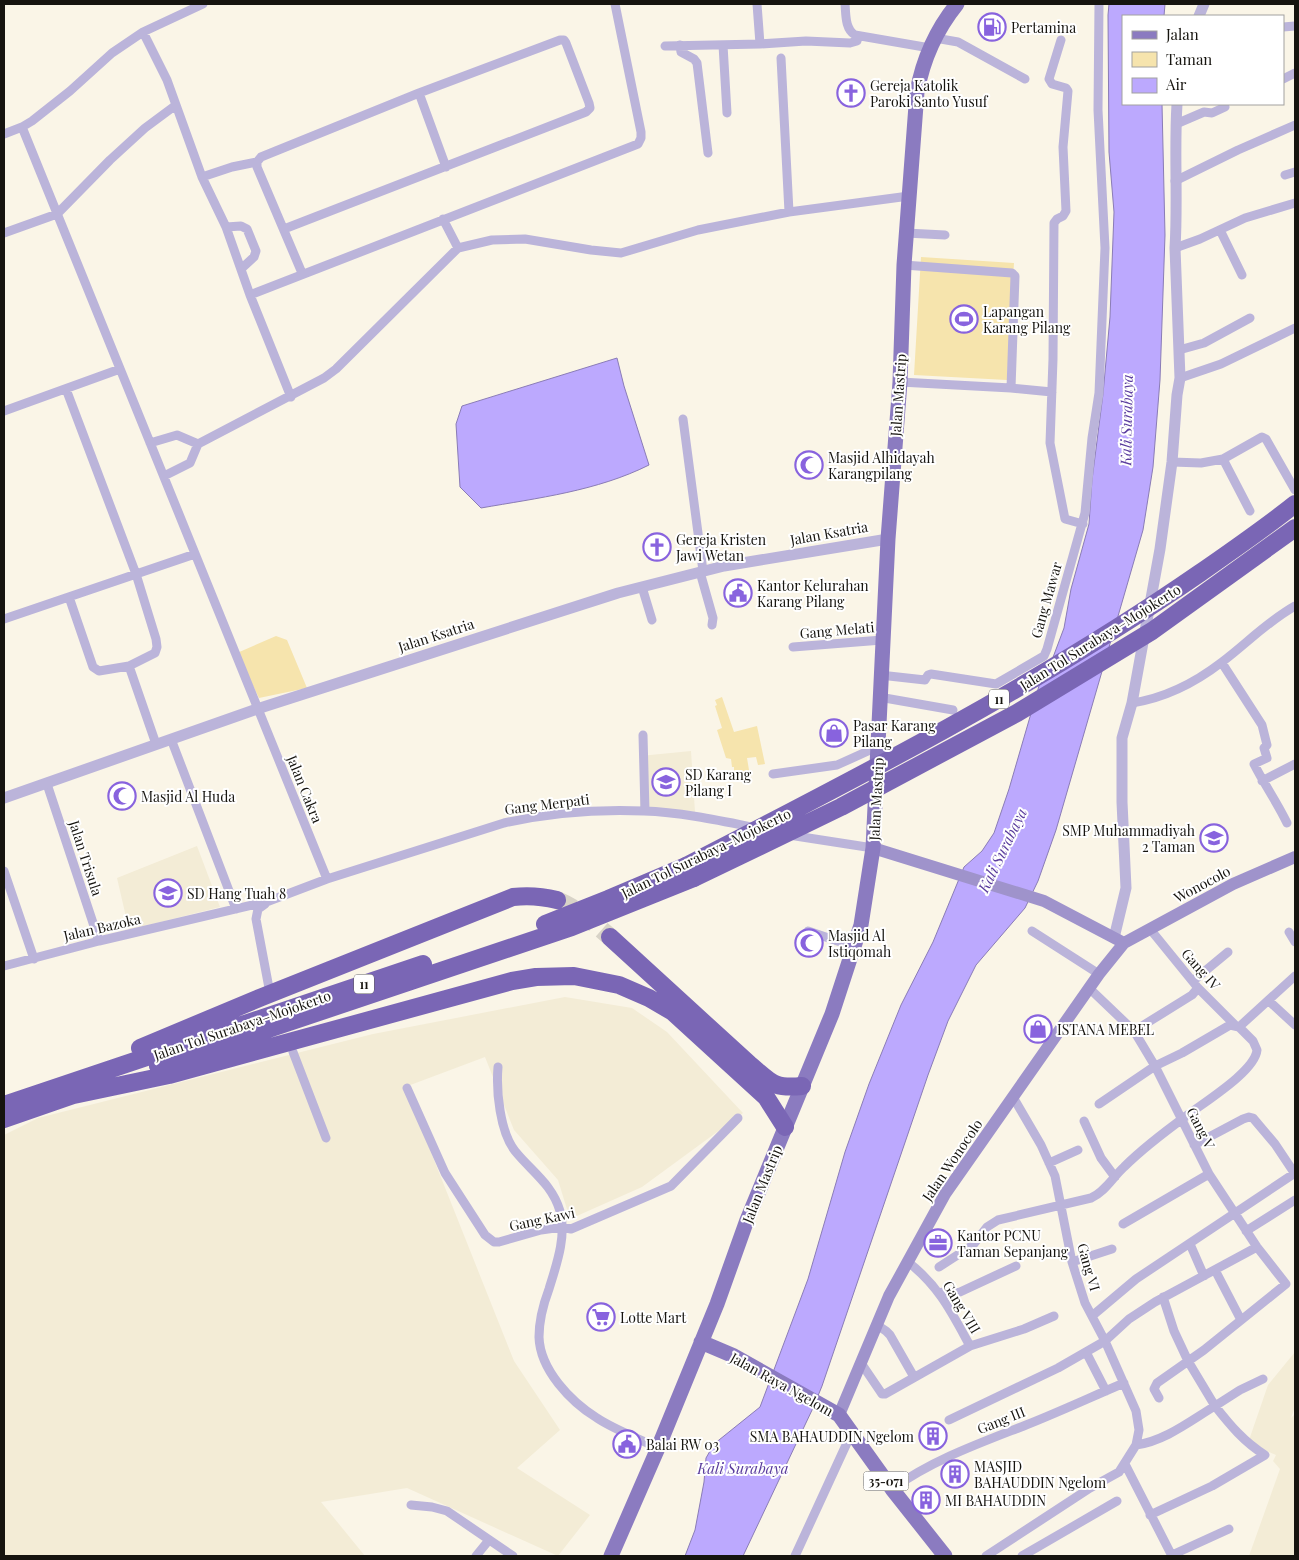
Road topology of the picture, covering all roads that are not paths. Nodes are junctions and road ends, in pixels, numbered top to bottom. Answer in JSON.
{"nodes":[{"id":1,"x":203,"y":4,"type":"edge"},
{"id":2,"x":615,"y":4,"type":"edge"},
{"id":3,"x":757,"y":4,"type":"edge"},
{"id":4,"x":845,"y":4,"type":"edge"},
{"id":5,"x":957,"y":4,"type":"edge"},
{"id":6,"x":1098,"y":4,"type":"edge"},
{"id":7,"x":143,"y":32,"type":"junction"},
{"id":8,"x":861,"y":36,"type":"junction"},
{"id":9,"x":1062,"y":40,"type":"dead end"},
{"id":10,"x":932,"y":43,"type":"junction"},
{"id":11,"x":760,"y":44,"type":"junction"},
{"id":12,"x":680,"y":45,"type":"junction"},
{"id":13,"x":723,"y":45,"type":"junction"},
{"id":14,"x":665,"y":46,"type":"dead end"},
{"id":15,"x":781,"y":58,"type":"dead end"},
{"id":16,"x":1026,"y":79,"type":"dead end"},
{"id":17,"x":419,"y":93,"type":"junction"},
{"id":18,"x":176,"y":105,"type":"junction"},
{"id":19,"x":1177,"y":105,"type":"edge"},
{"id":20,"x":1225,"y":107,"type":"dead end"},
{"id":21,"x":728,"y":113,"type":"dead end"},
{"id":22,"x":1176,"y":124,"type":"junction"},
{"id":23,"x":1295,"y":125,"type":"edge"},
{"id":24,"x":22,"y":127,"type":"junction"},
{"id":25,"x":4,"y":134,"type":"edge"},
{"id":26,"x":708,"y":154,"type":"dead end"},
{"id":27,"x":257,"y":162,"type":"junction"},
{"id":28,"x":446,"y":167,"type":"junction"},
{"id":29,"x":1295,"y":172,"type":"edge"},
{"id":30,"x":1285,"y":175,"type":"dead end"},
{"id":31,"x":202,"y":177,"type":"junction"},
{"id":32,"x":1175,"y":181,"type":"junction"},
{"id":33,"x":909,"y":196,"type":"junction"},
{"id":34,"x":1295,"y":203,"type":"edge"},
{"id":35,"x":789,"y":212,"type":"junction"},
{"id":36,"x":57,"y":214,"type":"junction"},
{"id":37,"x":443,"y":219,"type":"junction"},
{"id":38,"x":226,"y":228,"type":"junction"},
{"id":39,"x":284,"y":229,"type":"junction"},
{"id":40,"x":1220,"y":230,"type":"junction"},
{"id":41,"x":4,"y":233,"type":"edge"},
{"id":42,"x":906,"y":233,"type":"junction"},
{"id":43,"x":946,"y":235,"type":"dead end"},
{"id":44,"x":458,"y":248,"type":"junction"},
{"id":45,"x":1175,"y":248,"type":"junction"},
{"id":46,"x":904,"y":265,"type":"junction"},
{"id":47,"x":241,"y":269,"type":"junction"},
{"id":48,"x":302,"y":273,"type":"junction"},
{"id":49,"x":1242,"y":275,"type":"dead end"},
{"id":50,"x":250,"y":295,"type":"junction"},
{"id":51,"x":1250,"y":318,"type":"dead end"},
{"id":52,"x":1295,"y":328,"type":"edge"},
{"id":53,"x":1179,"y":350,"type":"junction"},
{"id":54,"x":120,"y":369,"type":"junction"},
{"id":55,"x":1180,"y":378,"type":"junction"},
{"id":56,"x":900,"y":382,"type":"junction"},
{"id":57,"x":1011,"y":388,"type":"junction"},
{"id":58,"x":66,"y":389,"type":"junction"},
{"id":59,"x":1052,"y":392,"type":"junction"},
{"id":60,"x":291,"y":397,"type":"junction"},
{"id":61,"x":4,"y":411,"type":"edge"},
{"id":62,"x":682,"y":419,"type":"dead end"},
{"id":63,"x":150,"y":443,"type":"junction"},
{"id":64,"x":198,"y":444,"type":"junction"},
{"id":65,"x":1223,"y":459,"type":"junction"},
{"id":66,"x":1172,"y":462,"type":"junction"},
{"id":67,"x":164,"y":476,"type":"junction"},
{"id":68,"x":1295,"y":490,"type":"edge"},
{"id":69,"x":1295,"y":504,"type":"edge"},
{"id":70,"x":1250,"y":512,"type":"dead end"},
{"id":71,"x":1083,"y":524,"type":"junction"},
{"id":72,"x":1295,"y":528,"type":"edge"},
{"id":73,"x":888,"y":539,"type":"junction"},
{"id":74,"x":195,"y":554,"type":"junction"},
{"id":75,"x":701,"y":572,"type":"junction"},
{"id":76,"x":136,"y":574,"type":"junction"},
{"id":77,"x":642,"y":587,"type":"junction"},
{"id":78,"x":69,"y":597,"type":"junction"},
{"id":79,"x":1295,"y":606,"type":"edge"},
{"id":80,"x":4,"y":619,"type":"edge"},
{"id":81,"x":652,"y":620,"type":"dead end"},
{"id":82,"x":712,"y":624,"type":"dead end"},
{"id":83,"x":882,"y":640,"type":"junction"},
{"id":84,"x":793,"y":647,"type":"dead end"},
{"id":85,"x":1222,"y":662,"type":"junction"},
{"id":86,"x":129,"y":666,"type":"junction"},
{"id":87,"x":880,"y":675,"type":"junction"},
{"id":88,"x":879,"y":697,"type":"junction"},
{"id":89,"x":1132,"y":703,"type":"junction"},
{"id":90,"x":257,"y":709,"type":"junction"},
{"id":91,"x":953,"y":710,"type":"dead end"},
{"id":92,"x":643,"y":735,"type":"dead end"},
{"id":93,"x":171,"y":739,"type":"junction"},
{"id":94,"x":156,"y":744,"type":"junction"},
{"id":95,"x":879,"y":746,"type":"junction"},
{"id":96,"x":1295,"y":764,"type":"edge"},
{"id":97,"x":773,"y":774,"type":"dead end"},
{"id":98,"x":1262,"y":781,"type":"junction"},
{"id":99,"x":47,"y":784,"type":"junction"},
{"id":100,"x":4,"y":798,"type":"edge"},
{"id":101,"x":645,"y":811,"type":"junction"},
{"id":102,"x":1287,"y":823,"type":"dead end"},
{"id":103,"x":873,"y":848,"type":"junction"},
{"id":104,"x":1295,"y":856,"type":"edge"},
{"id":105,"x":4,"y":871,"type":"edge"},
{"id":106,"x":690,"y":872,"type":"junction"},
{"id":107,"x":327,"y":879,"type":"junction"},
{"id":108,"x":557,"y":900,"type":"tunnel mouth"},
{"id":109,"x":268,"y":901,"type":"junction"},
{"id":110,"x":236,"y":909,"type":"junction"},
{"id":111,"x":1150,"y":929,"type":"junction"},
{"id":112,"x":1032,"y":931,"type":"dead end"},
{"id":113,"x":1289,"y":932,"type":"dead end"},
{"id":114,"x":610,"y":937,"type":"tunnel mouth"},
{"id":115,"x":99,"y":941,"type":"junction"},
{"id":116,"x":1119,"y":941,"type":"junction"},
{"id":117,"x":1295,"y":942,"type":"edge"},
{"id":118,"x":802,"y":945,"type":"dead end"},
{"id":119,"x":855,"y":947,"type":"junction"},
{"id":120,"x":1228,"y":952,"type":"dead end"},
{"id":121,"x":34,"y":959,"type":"junction"},
{"id":122,"x":4,"y":966,"type":"edge"},
{"id":123,"x":1098,"y":974,"type":"junction"},
{"id":124,"x":1295,"y":976,"type":"edge"},
{"id":125,"x":1196,"y":985,"type":"junction"},
{"id":126,"x":269,"y":988,"type":"dead end"},
{"id":127,"x":1089,"y":988,"type":"junction"},
{"id":128,"x":1269,"y":1001,"type":"junction"},
{"id":129,"x":1295,"y":1025,"type":"edge"},
{"id":130,"x":1237,"y":1026,"type":"junction"},
{"id":131,"x":1134,"y":1031,"type":"junction"},
{"id":132,"x":293,"y":1052,"type":"dead end"},
{"id":133,"x":1155,"y":1066,"type":"junction"},
{"id":134,"x":498,"y":1067,"type":"dead end"},
{"id":135,"x":802,"y":1086,"type":"junction"},
{"id":136,"x":407,"y":1088,"type":"dead end"},
{"id":137,"x":39,"y":1093,"type":"junction"},
{"id":138,"x":69,"y":1096,"type":"junction"},
{"id":139,"x":1013,"y":1096,"type":"junction"},
{"id":140,"x":1098,"y":1104,"type":"dead end"},
{"id":141,"x":4,"y":1105,"type":"edge"},
{"id":142,"x":4,"y":1118,"type":"edge"},
{"id":143,"x":738,"y":1118,"type":"dead end"},
{"id":144,"x":1181,"y":1120,"type":"junction"},
{"id":145,"x":1084,"y":1121,"type":"dead end"},
{"id":146,"x":785,"y":1127,"type":"junction"},
{"id":147,"x":326,"y":1138,"type":"dead end"},
{"id":148,"x":1194,"y":1145,"type":"junction"},
{"id":149,"x":1078,"y":1150,"type":"dead end"},
{"id":150,"x":1049,"y":1163,"type":"junction"},
{"id":151,"x":1295,"y":1173,"type":"edge"},
{"id":152,"x":1209,"y":1174,"type":"junction"},
{"id":153,"x":1115,"y":1177,"type":"junction"},
{"id":154,"x":1295,"y":1200,"type":"edge"},
{"id":155,"x":1060,"y":1204,"type":"junction"},
{"id":156,"x":1235,"y":1214,"type":"junction"},
{"id":157,"x":1123,"y":1224,"type":"dead end"},
{"id":158,"x":562,"y":1227,"type":"junction"},
{"id":159,"x":1246,"y":1231,"type":"junction"},
{"id":160,"x":1190,"y":1244,"type":"junction"},
{"id":161,"x":1257,"y":1247,"type":"junction"},
{"id":162,"x":1112,"y":1249,"type":"dead end"},
{"id":163,"x":908,"y":1262,"type":"junction"},
{"id":164,"x":1072,"y":1262,"type":"junction"},
{"id":165,"x":1016,"y":1266,"type":"dead end"},
{"id":166,"x":939,"y":1267,"type":"dead end"},
{"id":167,"x":1215,"y":1270,"type":"junction"},
{"id":168,"x":1204,"y":1276,"type":"junction"},
{"id":169,"x":939,"y":1293,"type":"junction"},
{"id":170,"x":1163,"y":1298,"type":"junction"},
{"id":171,"x":1054,"y":1316,"type":"dead end"},
{"id":172,"x":1092,"y":1316,"type":"junction"},
{"id":173,"x":1241,"y":1320,"type":"junction"},
{"id":174,"x":877,"y":1325,"type":"junction"},
{"id":175,"x":1105,"y":1341,"type":"junction"},
{"id":176,"x":701,"y":1342,"type":"junction"},
{"id":177,"x":970,"y":1346,"type":"junction"},
{"id":178,"x":1086,"y":1352,"type":"junction"},
{"id":179,"x":1188,"y":1361,"type":"junction"},
{"id":180,"x":860,"y":1363,"type":"junction"},
{"id":181,"x":914,"y":1377,"type":"junction"},
{"id":182,"x":1263,"y":1380,"type":"dead end"},
{"id":183,"x":1124,"y":1384,"type":"junction"},
{"id":184,"x":1106,"y":1391,"type":"junction"},
{"id":185,"x":1159,"y":1398,"type":"dead end"},
{"id":186,"x":1215,"y":1406,"type":"junction"},
{"id":187,"x":834,"y":1411,"type":"junction"},
{"id":188,"x":949,"y":1420,"type":"dead end"},
{"id":189,"x":852,"y":1432,"type":"junction"},
{"id":190,"x":1136,"y":1445,"type":"junction"},
{"id":191,"x":658,"y":1448,"type":"junction"},
{"id":192,"x":1125,"y":1464,"type":"junction"},
{"id":193,"x":892,"y":1488,"type":"junction"},
{"id":194,"x":1117,"y":1501,"type":"dead end"},
{"id":195,"x":411,"y":1505,"type":"dead end"},
{"id":196,"x":1150,"y":1515,"type":"junction"},
{"id":197,"x":1229,"y":1529,"type":"dead end"},
{"id":198,"x":489,"y":1540,"type":"junction"},
{"id":199,"x":476,"y":1556,"type":"edge"},
{"id":200,"x":513,"y":1556,"type":"edge"},
{"id":201,"x":611,"y":1556,"type":"edge"},
{"id":202,"x":795,"y":1556,"type":"edge"},
{"id":203,"x":945,"y":1556,"type":"edge"},
{"id":204,"x":986,"y":1556,"type":"edge"},
{"id":205,"x":1022,"y":1556,"type":"edge"},
{"id":206,"x":1172,"y":1556,"type":"edge"}],
"edges":[{"from":1,"to":7,"type":"street"},
{"from":2,"to":37,"type":"street"},
{"from":3,"to":11,"type":"street"},
{"from":4,"to":8,"type":"street"},
{"from":5,"to":10,"type":"main road","name":"Jalan Mastrip"},
{"from":6,"to":71,"type":"street"},
{"from":7,"to":18,"type":"street"},
{"from":7,"to":24,"type":"street"},
{"from":8,"to":10,"type":"street"},
{"from":8,"to":11,"type":"street"},
{"from":9,"to":59,"type":"street"},
{"from":10,"to":16,"type":"street"},
{"from":10,"to":33,"type":"main road","name":"Jalan Mastrip"},
{"from":11,"to":13,"type":"street"},
{"from":12,"to":13,"type":"street"},
{"from":12,"to":14,"type":"street"},
{"from":12,"to":26,"type":"street"},
{"from":13,"to":21,"type":"street"},
{"from":15,"to":35,"type":"street"},
{"from":17,"to":27,"type":"street"},
{"from":17,"to":28,"type":"street"},
{"from":17,"to":28,"type":"street"},
{"from":18,"to":31,"type":"street"},
{"from":18,"to":36,"type":"street"},
{"from":19,"to":22,"type":"street"},
{"from":20,"to":22,"type":"street"},
{"from":22,"to":32,"type":"street"},
{"from":23,"to":32,"type":"street"},
{"from":24,"to":25,"type":"street"},
{"from":24,"to":36,"type":"street","name":"Jalan Cakra"},
{"from":27,"to":31,"type":"street"},
{"from":27,"to":39,"type":"street"},
{"from":28,"to":39,"type":"street"},
{"from":29,"to":30,"type":"street"},
{"from":31,"to":38,"type":"street"},
{"from":32,"to":45,"type":"street"},
{"from":33,"to":35,"type":"street"},
{"from":33,"to":42,"type":"main road","name":"Jalan Mastrip"},
{"from":34,"to":40,"type":"street"},
{"from":35,"to":44,"type":"street"},
{"from":36,"to":41,"type":"street"},
{"from":36,"to":54,"type":"street","name":"Jalan Cakra"},
{"from":37,"to":44,"type":"street"},
{"from":37,"to":48,"type":"street"},
{"from":38,"to":47,"type":"street"},
{"from":38,"to":47,"type":"street"},
{"from":39,"to":48,"type":"street"},
{"from":40,"to":45,"type":"street"},
{"from":40,"to":49,"type":"street"},
{"from":42,"to":43,"type":"street"},
{"from":42,"to":46,"type":"main road","name":"Jalan Mastrip"},
{"from":44,"to":60,"type":"street"},
{"from":45,"to":53,"type":"street"},
{"from":46,"to":56,"type":"main road","name":"Jalan Mastrip"},
{"from":46,"to":57,"type":"street"},
{"from":47,"to":50,"type":"street"},
{"from":48,"to":50,"type":"street"},
{"from":50,"to":60,"type":"street"},
{"from":51,"to":53,"type":"street"},
{"from":52,"to":55,"type":"street"},
{"from":53,"to":55,"type":"street"},
{"from":54,"to":58,"type":"street"},
{"from":54,"to":63,"type":"street","name":"Jalan Cakra"},
{"from":55,"to":66,"type":"street"},
{"from":56,"to":57,"type":"street"},
{"from":56,"to":73,"type":"main road","name":"Jalan Mastrip"},
{"from":57,"to":59,"type":"street"},
{"from":58,"to":61,"type":"street"},
{"from":58,"to":76,"type":"street"},
{"from":59,"to":71,"type":"street"},
{"from":60,"to":64,"type":"street"},
{"from":62,"to":75,"type":"street"},
{"from":63,"to":64,"type":"street"},
{"from":63,"to":67,"type":"street","name":"Jalan Cakra"},
{"from":64,"to":67,"type":"street"},
{"from":65,"to":66,"type":"street"},
{"from":65,"to":68,"type":"street"},
{"from":65,"to":70,"type":"street"},
{"from":66,"to":89,"type":"street"},
{"from":67,"to":74,"type":"street","name":"Jalan Cakra"},
{"from":69,"to":106,"type":"highway","name":"Jalan Tol Surabaya–Mojokerto","number":"11","bridge":true},
{"from":71,"to":87,"type":"street","name":"Gang Mawar"},
{"from":72,"to":106,"type":"highway","name":"Jalan Tol Surabaya–Mojokerto","number":"11","bridge":true},
{"from":73,"to":75,"type":"street","name":"Jalan Ksatria"},
{"from":73,"to":83,"type":"main road","name":"Jalan Mastrip"},
{"from":74,"to":76,"type":"street"},
{"from":74,"to":90,"type":"street","name":"Jalan Cakra"},
{"from":75,"to":77,"type":"street","name":"Jalan Ksatria"},
{"from":75,"to":82,"type":"street"},
{"from":76,"to":78,"type":"street"},
{"from":76,"to":86,"type":"street"},
{"from":77,"to":81,"type":"street"},
{"from":77,"to":90,"type":"street","name":"Jalan Ksatria"},
{"from":78,"to":80,"type":"street"},
{"from":78,"to":86,"type":"street"},
{"from":79,"to":85,"type":"street"},
{"from":83,"to":84,"type":"street","name":"Gang Melati"},
{"from":83,"to":87,"type":"main road","name":"Jalan Mastrip"},
{"from":85,"to":89,"type":"street"},
{"from":85,"to":98,"type":"street"},
{"from":86,"to":94,"type":"street"},
{"from":87,"to":88,"type":"main road","name":"Jalan Mastrip"},
{"from":88,"to":91,"type":"street"},
{"from":88,"to":95,"type":"main road","name":"Jalan Mastrip"},
{"from":89,"to":116,"type":"street"},
{"from":90,"to":93,"type":"street","name":"Jalan Ksatria"},
{"from":90,"to":107,"type":"street","name":"Jalan Cakra"},
{"from":92,"to":101,"type":"street"},
{"from":93,"to":94,"type":"street","name":"Jalan Ksatria"},
{"from":93,"to":110,"type":"street"},
{"from":94,"to":99,"type":"street","name":"Jalan Ksatria"},
{"from":95,"to":97,"type":"street"},
{"from":95,"to":103,"type":"main road","name":"Jalan Mastrip"},
{"from":96,"to":98,"type":"street"},
{"from":98,"to":102,"type":"street"},
{"from":99,"to":100,"type":"street","name":"Jalan Ksatria"},
{"from":99,"to":115,"type":"street","name":"Jalan Trisula"},
{"from":101,"to":103,"type":"street","name":"Gang Merpati"},
{"from":101,"to":107,"type":"street","name":"Gang Merpati"},
{"from":103,"to":116,"type":"main road"},
{"from":103,"to":119,"type":"main road","name":"Jalan Mastrip"},
{"from":104,"to":111,"type":"main road","name":"Wonocolo"},
{"from":105,"to":121,"type":"street"},
{"from":106,"to":137,"type":"highway","name":"Jalan Tol Surabaya–Mojokerto","number":"11"},
{"from":106,"to":138,"type":"highway","name":"Jalan Tol Surabaya–Mojokerto","number":"11"},
{"from":107,"to":109,"type":"street","name":"Gang Merpati"},
{"from":108,"to":137,"type":"highway"},
{"from":109,"to":110,"type":"street","name":"Gang Merpati"},
{"from":109,"to":126,"type":"street"},
{"from":110,"to":115,"type":"street","name":"Jalan Bazoka"},
{"from":111,"to":116,"type":"main road","name":"Wonocolo"},
{"from":111,"to":125,"type":"street","name":"Gang IV"},
{"from":112,"to":123,"type":"street"},
{"from":113,"to":117,"type":"street"},
{"from":114,"to":135,"type":"highway"},
{"from":115,"to":121,"type":"street","name":"Jalan Bazoka"},
{"from":116,"to":123,"type":"main road","name":"Jalan Wonocolo"},
{"from":118,"to":119,"type":"street"},
{"from":119,"to":135,"type":"main road","name":"Jalan Mastrip"},
{"from":120,"to":125,"type":"street"},
{"from":121,"to":122,"type":"street","name":"Jalan Bazoka"},
{"from":123,"to":127,"type":"main road","name":"Jalan Wonocolo"},
{"from":124,"to":128,"type":"street"},
{"from":125,"to":130,"type":"street","name":"Gang IV"},
{"from":125,"to":131,"type":"street"},
{"from":127,"to":131,"type":"street","name":"Gang V"},
{"from":127,"to":139,"type":"main road","name":"Jalan Wonocolo"},
{"from":128,"to":129,"type":"street"},
{"from":128,"to":130,"type":"street"},
{"from":130,"to":133,"type":"street"},
{"from":130,"to":144,"type":"street","name":"Gang IV"},
{"from":131,"to":133,"type":"street","name":"Gang V"},
{"from":132,"to":147,"type":"street"},
{"from":133,"to":140,"type":"street"},
{"from":133,"to":144,"type":"street","name":"Gang V"},
{"from":134,"to":158,"type":"street"},
{"from":135,"to":146,"type":"main road","name":"Jalan Mastrip"},
{"from":136,"to":158,"type":"street","name":"Gang Kawi"},
{"from":137,"to":141,"type":"highway","name":"Jalan Tol Surabaya–Mojokerto","number":"11"},
{"from":138,"to":142,"type":"highway","name":"Jalan Tol Surabaya–Mojokerto","number":"11"},
{"from":138,"to":146,"type":"highway"},
{"from":139,"to":150,"type":"street","name":"Gang VI"},
{"from":139,"to":163,"type":"main road","name":"Jalan Wonocolo"},
{"from":143,"to":158,"type":"street","name":"Gang Kawi"},
{"from":144,"to":148,"type":"street","name":"Gang V"},
{"from":144,"to":153,"type":"street"},
{"from":145,"to":153,"type":"street"},
{"from":146,"to":176,"type":"main road","name":"Jalan Mastrip"},
{"from":148,"to":151,"type":"street"},
{"from":148,"to":152,"type":"street","name":"Gang V"},
{"from":149,"to":150,"type":"street"},
{"from":150,"to":155,"type":"street","name":"Gang VI"},
{"from":151,"to":156,"type":"street"},
{"from":152,"to":156,"type":"street","name":"Gang V"},
{"from":152,"to":157,"type":"street"},
{"from":153,"to":155,"type":"street"},
{"from":154,"to":159,"type":"street"},
{"from":155,"to":164,"type":"street","name":"Gang VI"},
{"from":155,"to":166,"type":"street"},
{"from":156,"to":159,"type":"street","name":"Gang V"},
{"from":156,"to":160,"type":"street"},
{"from":158,"to":191,"type":"street"},
{"from":159,"to":161,"type":"street","name":"Gang V"},
{"from":160,"to":168,"type":"street"},
{"from":160,"to":172,"type":"street"},
{"from":161,"to":167,"type":"street"},
{"from":161,"to":173,"type":"street","name":"Gang V"},
{"from":162,"to":164,"type":"street"},
{"from":163,"to":169,"type":"street","name":"Gang VIII"},
{"from":163,"to":174,"type":"main road","name":"Jalan Wonocolo"},
{"from":164,"to":172,"type":"street","name":"Gang VI"},
{"from":165,"to":169,"type":"street"},
{"from":167,"to":168,"type":"street"},
{"from":167,"to":173,"type":"street"},
{"from":168,"to":170,"type":"street"},
{"from":169,"to":177,"type":"street","name":"Gang VIII"},
{"from":170,"to":175,"type":"street"},
{"from":170,"to":179,"type":"street"},
{"from":171,"to":177,"type":"street"},
{"from":172,"to":175,"type":"street","name":"Gang VI"},
{"from":173,"to":179,"type":"street"},
{"from":174,"to":180,"type":"main road","name":"Jalan Wonocolo"},
{"from":174,"to":181,"type":"street"},
{"from":175,"to":178,"type":"street"},
{"from":175,"to":183,"type":"street","name":"Gang VI"},
{"from":176,"to":187,"type":"main road","name":"Jalan Raya Ngelom","number":"35-071"},
{"from":176,"to":191,"type":"main road","name":"Jalan Mastrip"},
{"from":177,"to":181,"type":"street"},
{"from":178,"to":184,"type":"street"},
{"from":178,"to":188,"type":"street"},
{"from":179,"to":185,"type":"street"},
{"from":179,"to":186,"type":"street"},
{"from":180,"to":181,"type":"street"},
{"from":180,"to":187,"type":"main road","name":"Jalan Wonocolo"},
{"from":182,"to":186,"type":"street"},
{"from":183,"to":184,"type":"street","name":"Gang III"},
{"from":183,"to":190,"type":"street","name":"Gang VI"},
{"from":184,"to":193,"type":"street","name":"Gang III"},
{"from":186,"to":190,"type":"street"},
{"from":186,"to":196,"type":"street"},
{"from":187,"to":189,"type":"main road","name":"Jalan Raya Ngelom","number":"35-071"},
{"from":189,"to":193,"type":"main road","name":"Jalan Raya Ngelom","number":"35-071"},
{"from":189,"to":202,"type":"street"},
{"from":190,"to":192,"type":"street"},
{"from":191,"to":201,"type":"main road","name":"Jalan Mastrip"},
{"from":192,"to":196,"type":"street"},
{"from":192,"to":204,"type":"street"},
{"from":193,"to":203,"type":"main road","name":"Jalan Raya Ngelom","number":"35-071"},
{"from":194,"to":205,"type":"street"},
{"from":195,"to":198,"type":"street"},
{"from":196,"to":206,"type":"street"},
{"from":197,"to":206,"type":"street"},
{"from":198,"to":199,"type":"street"},
{"from":198,"to":200,"type":"street"}]}
